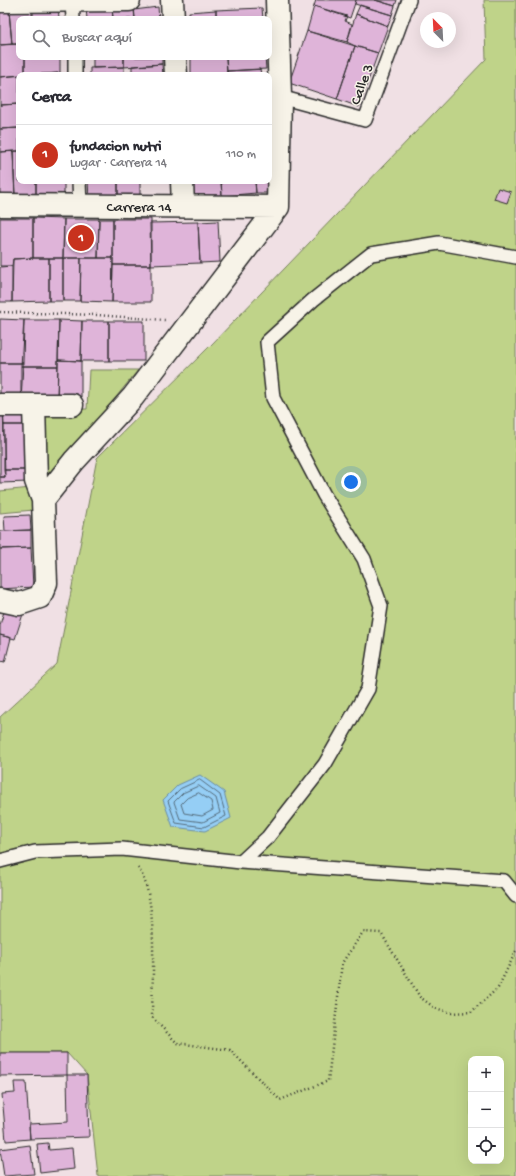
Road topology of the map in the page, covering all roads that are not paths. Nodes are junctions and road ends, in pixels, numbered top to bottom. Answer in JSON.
{"nodes":[{"id":1,"x":72,"y":0,"type":"edge"},
{"id":2,"x":129,"y":0,"type":"edge"},
{"id":3,"x":172,"y":0,"type":"edge"},
{"id":4,"x":277,"y":0,"type":"edge"},
{"id":5,"x":409,"y":0,"type":"edge"},
{"id":6,"x":0,"y":1,"type":"edge"},
{"id":7,"x":73,"y":16,"type":"edge"},
{"id":8,"x":173,"y":16,"type":"edge"},
{"id":9,"x":75,"y":60,"type":"edge"},
{"id":10,"x":175,"y":60,"type":"edge"},
{"id":11,"x":75,"y":72,"type":"edge"},
{"id":12,"x":176,"y":72,"type":"edge"},
{"id":13,"x":280,"y":97,"type":"junction"},
{"id":14,"x":79,"y":184,"type":"edge"},
{"id":15,"x":182,"y":184,"type":"edge"},
{"id":16,"x":0,"y":205,"type":"edge"},
{"id":17,"x":80,"y":206,"type":"junction"},
{"id":18,"x":183,"y":206,"type":"junction"},
{"id":19,"x":278,"y":207,"type":"junction"},
{"id":20,"x":516,"y":257,"type":"edge"},
{"id":21,"x":0,"y":405,"type":"edge"},
{"id":22,"x":34,"y":405,"type":"junction"},
{"id":23,"x":72,"y":405,"type":"dead end"},
{"id":24,"x":43,"y":500,"type":"junction"},
{"id":25,"x":0,"y":600,"type":"edge"},
{"id":26,"x":0,"y":861,"type":"edge"},
{"id":27,"x":241,"y":862,"type":"junction"},
{"id":28,"x":516,"y":896,"type":"edge"}],
"edges":[{"from":1,"to":2,"type":"street"},
{"from":1,"to":6,"type":"street"},
{"from":1,"to":7,"type":"lane"},
{"from":3,"to":8,"type":"street"},
{"from":4,"to":13,"type":"street"},
{"from":5,"to":13,"type":"lane","name":"Calle 3"},
{"from":9,"to":11,"type":"lane"},
{"from":10,"to":12,"type":"street"},
{"from":13,"to":19,"type":"street"},
{"from":14,"to":17,"type":"lane"},
{"from":15,"to":18,"type":"street"},
{"from":16,"to":17,"type":"street","name":"Carrera 14"},
{"from":17,"to":18,"type":"street","name":"Carrera 14"},
{"from":18,"to":19,"type":"street","name":"Carrera 14"},
{"from":19,"to":24,"type":"street"},
{"from":20,"to":27,"type":"lane"},
{"from":21,"to":22,"type":"street"},
{"from":22,"to":23,"type":"street"},
{"from":22,"to":24,"type":"street"},
{"from":24,"to":25,"type":"street"},
{"from":26,"to":27,"type":"lane"},
{"from":27,"to":28,"type":"lane"}]}
